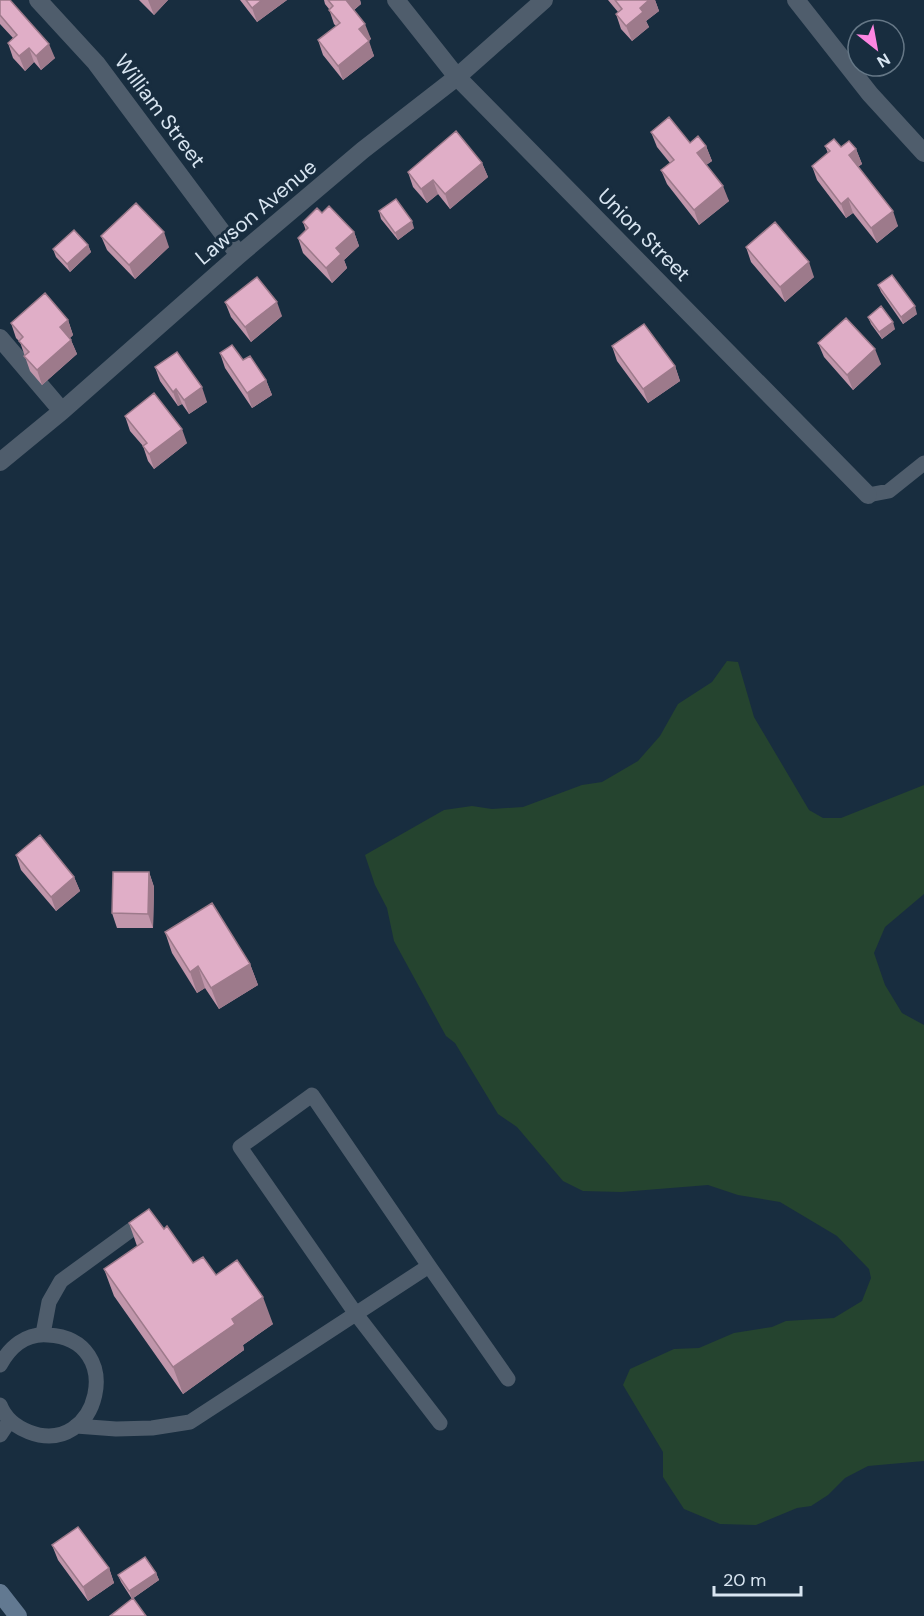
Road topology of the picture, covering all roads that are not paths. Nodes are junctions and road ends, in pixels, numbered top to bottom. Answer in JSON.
{"nodes":[{"id":1,"x":38,"y":0,"type":"edge"},
{"id":2,"x":396,"y":0,"type":"edge"},
{"id":3,"x":544,"y":0,"type":"edge"},
{"id":4,"x":796,"y":0,"type":"edge"},
{"id":5,"x":457,"y":77,"type":"junction"},
{"id":6,"x":924,"y":153,"type":"edge"},
{"id":7,"x":239,"y":255,"type":"junction"},
{"id":8,"x":0,"y":338,"type":"edge"},
{"id":9,"x":62,"y":411,"type":"junction"},
{"id":10,"x":0,"y":462,"type":"edge"},
{"id":11,"x":924,"y":462,"type":"edge"},
{"id":12,"x":867,"y":495,"type":"joint"},
{"id":13,"x":130,"y":1230,"type":"dead end"},
{"id":14,"x":429,"y":1266,"type":"junction"},
{"id":15,"x":356,"y":1314,"type":"junction"},
{"id":16,"x":43,"y":1334,"type":"junction"},
{"id":17,"x":0,"y":1365,"type":"edge"},
{"id":18,"x":508,"y":1379,"type":"dead end"},
{"id":19,"x":0,"y":1404,"type":"edge"},
{"id":20,"x":10,"y":1420,"type":"junction"},
{"id":21,"x":441,"y":1423,"type":"dead end"},
{"id":22,"x":76,"y":1426,"type":"junction"},
{"id":23,"x":0,"y":1435,"type":"edge"},
{"id":24,"x":0,"y":1593,"type":"edge"},
{"id":25,"x":18,"y":1616,"type":"edge"}],
"edges":[{"from":1,"to":7,"type":"street","name":"William Street"},
{"from":2,"to":5,"type":"street","name":"Union Street"},
{"from":3,"to":5,"type":"street","name":"Lawson Avenue"},
{"from":4,"to":6,"type":"street"},
{"from":5,"to":7,"type":"street","name":"Lawson Avenue"},
{"from":5,"to":12,"type":"street","name":"Union Street"},
{"from":7,"to":9,"type":"street","name":"Lawson Avenue"},
{"from":8,"to":9,"type":"street"},
{"from":9,"to":10,"type":"street","name":"Lawson Avenue"},
{"from":11,"to":12,"type":"lane"},
{"from":13,"to":16,"type":"lane"},
{"from":14,"to":15,"type":"lane"},
{"from":14,"to":15,"type":"lane"},
{"from":14,"to":18,"type":"lane"},
{"from":15,"to":21,"type":"lane"},
{"from":15,"to":22,"type":"lane"},
{"from":16,"to":17,"type":"lane"},
{"from":16,"to":22,"type":"lane"},
{"from":19,"to":20,"type":"lane"},
{"from":20,"to":22,"type":"lane"},
{"from":20,"to":23,"type":"lane"},
{"from":24,"to":25,"type":"main road"}]}
